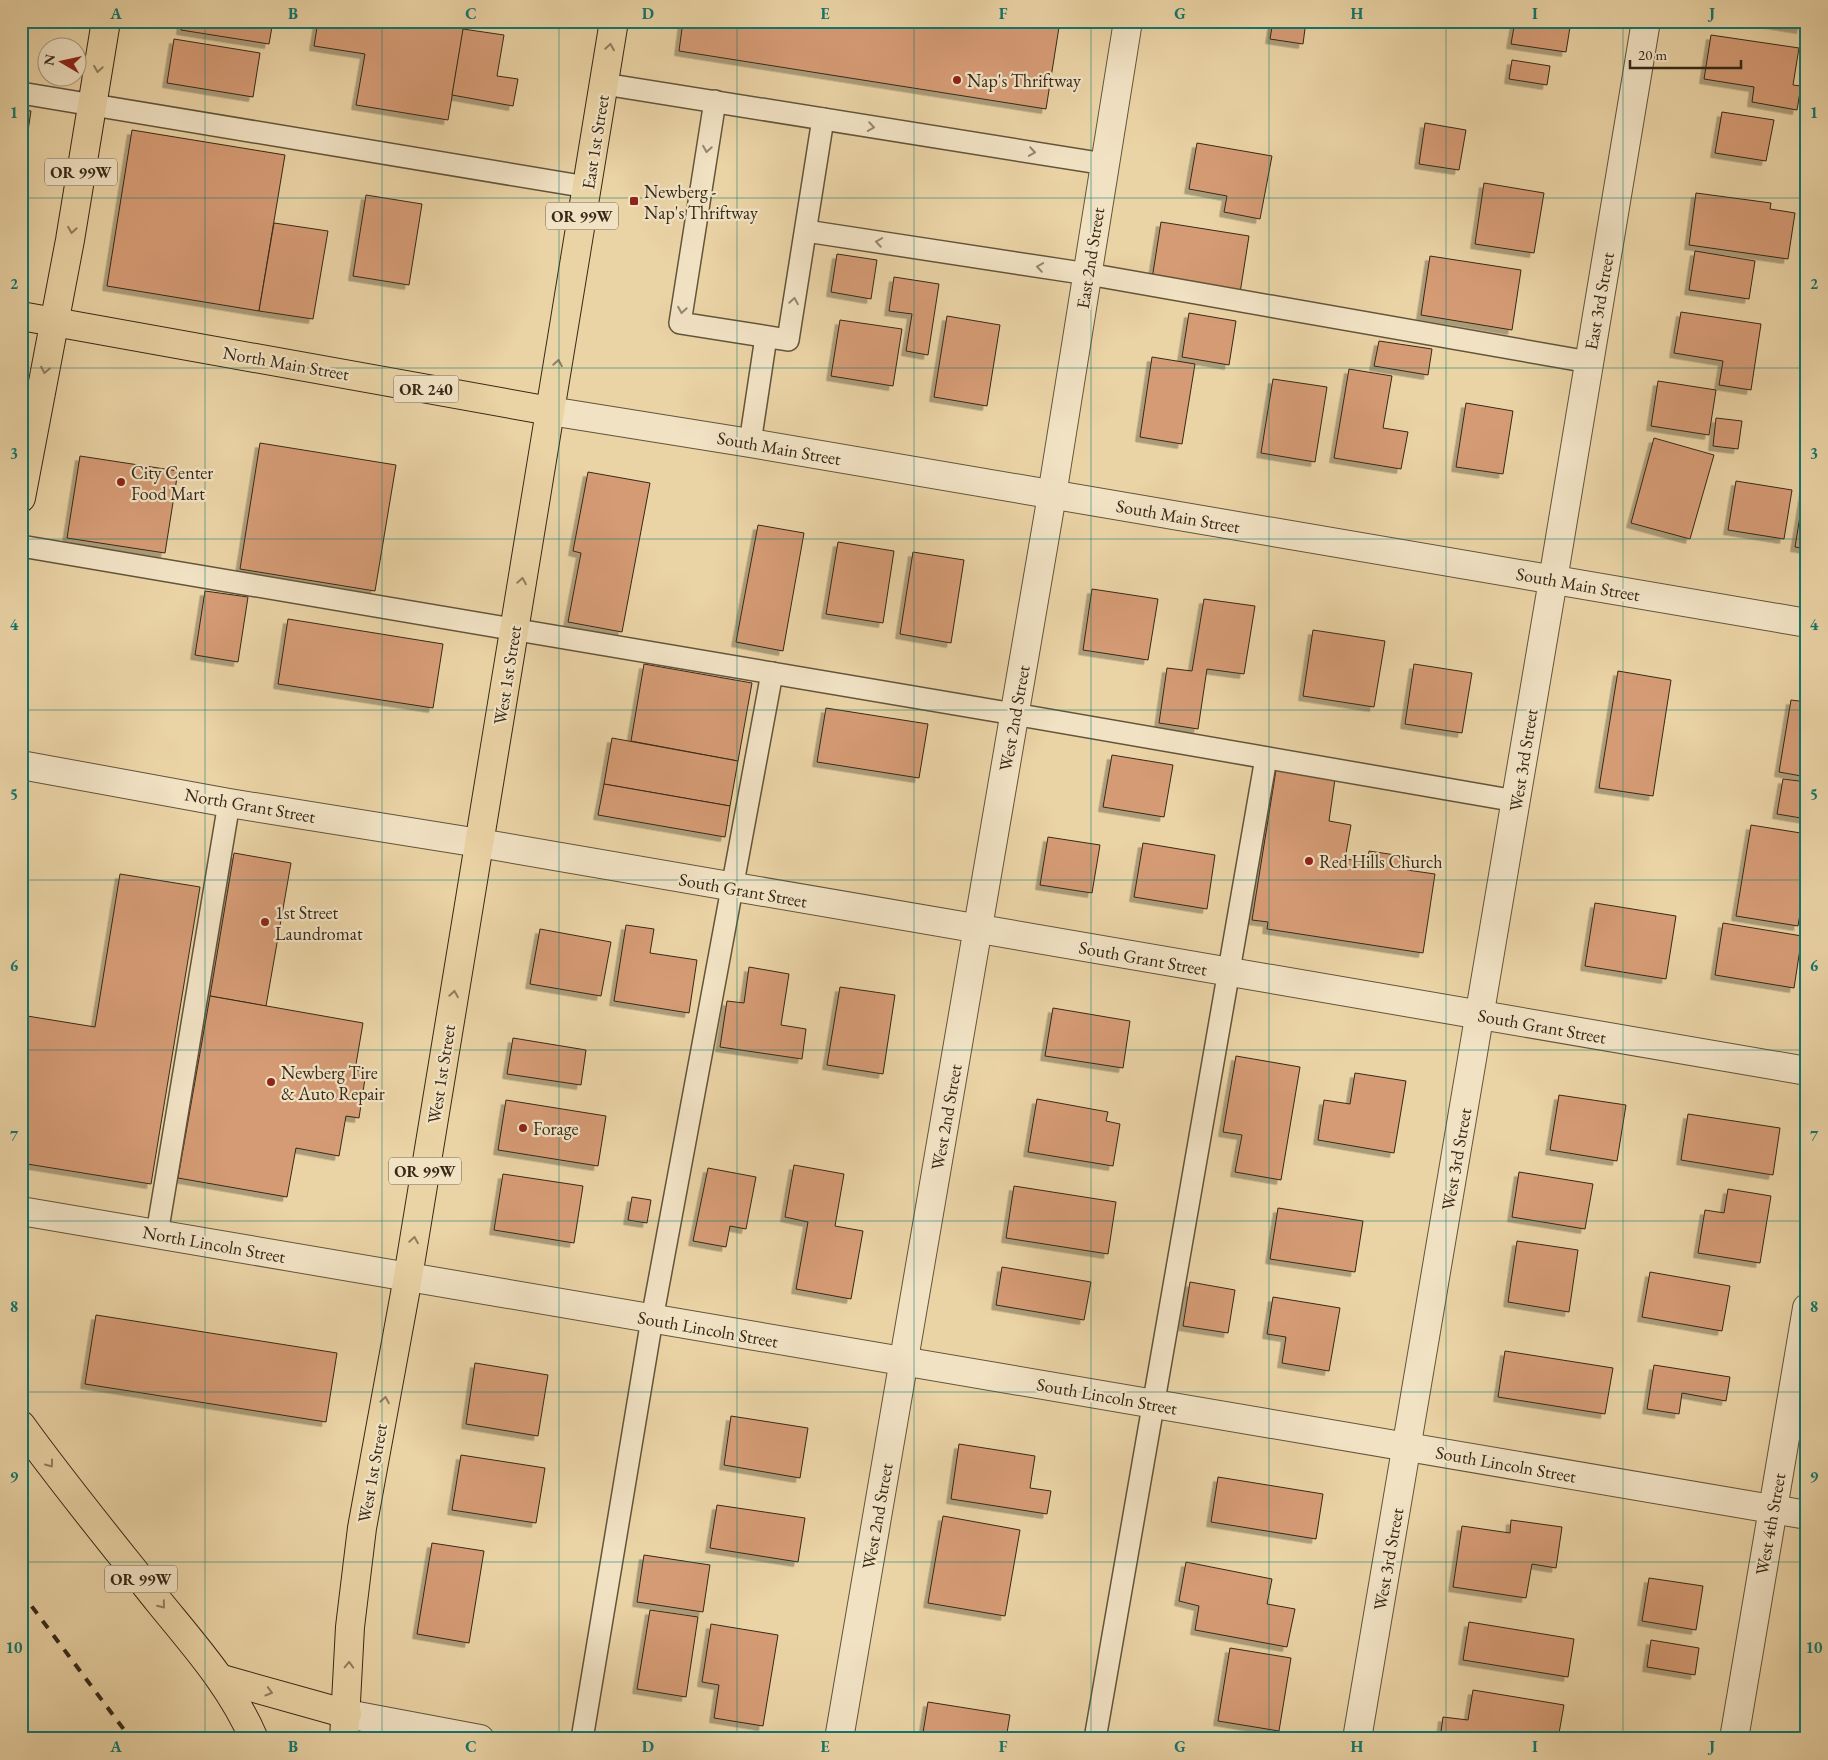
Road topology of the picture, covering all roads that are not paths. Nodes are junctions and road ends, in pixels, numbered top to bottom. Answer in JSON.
{"nodes":[{"id":1,"x":106,"y":21,"type":"edge"},
{"id":2,"x":614,"y":21,"type":"edge"},
{"id":3,"x":1128,"y":21,"type":"edge"},
{"id":4,"x":1646,"y":21,"type":"edge"},
{"id":5,"x":604,"y":84,"type":"junction"},
{"id":6,"x":21,"y":93,"type":"edge"},
{"id":7,"x":714,"y":101,"type":"junction"},
{"id":8,"x":92,"y":105,"type":"junction"},
{"id":9,"x":823,"y":119,"type":"junction"},
{"id":10,"x":1105,"y":164,"type":"junction"},
{"id":11,"x":587,"y":187,"type":"junction"},
{"id":12,"x":806,"y":231,"type":"junction"},
{"id":13,"x":1088,"y":274,"type":"junction"},
{"id":14,"x":21,"y":316,"type":"edge"},
{"id":15,"x":54,"y":322,"type":"junction"},
{"id":16,"x":766,"y":337,"type":"junction"},
{"id":17,"x":1589,"y":362,"type":"junction"},
{"id":18,"x":550,"y":411,"type":"junction"},
{"id":19,"x":750,"y":443,"type":"junction"},
{"id":20,"x":1052,"y":495,"type":"junction"},
{"id":21,"x":21,"y":498,"type":"edge"},
{"id":22,"x":21,"y":546,"type":"edge"},
{"id":23,"x":1553,"y":580,"type":"junction"},
{"id":24,"x":1807,"y":623,"type":"edge"},
{"id":25,"x":514,"y":629,"type":"junction"},
{"id":26,"x":772,"y":673,"type":"junction"},
{"id":27,"x":1014,"y":714,"type":"junction"},
{"id":28,"x":1266,"y":758,"type":"junction"},
{"id":29,"x":21,"y":765,"type":"edge"},
{"id":30,"x":1516,"y":801,"type":"junction"},
{"id":31,"x":229,"y":802,"type":"junction"},
{"id":32,"x":479,"y":843,"type":"junction"},
{"id":33,"x":731,"y":888,"type":"junction"},
{"id":34,"x":978,"y":930,"type":"junction"},
{"id":35,"x":1228,"y":973,"type":"junction"},
{"id":36,"x":1480,"y":1015,"type":"junction"},
{"id":37,"x":1807,"y":1071,"type":"edge"},
{"id":38,"x":21,"y":1211,"type":"edge"},
{"id":39,"x":157,"y":1234,"type":"junction"},
{"id":40,"x":408,"y":1277,"type":"junction"},
{"id":41,"x":1807,"y":1308,"type":"edge"},
{"id":42,"x":652,"y":1319,"type":"junction"},
{"id":43,"x":904,"y":1362,"type":"junction"},
{"id":44,"x":1153,"y":1404,"type":"junction"},
{"id":45,"x":21,"y":1425,"type":"edge"},
{"id":46,"x":1407,"y":1448,"type":"junction"},
{"id":47,"x":1773,"y":1509,"type":"junction"},
{"id":48,"x":1807,"y":1515,"type":"edge"},
{"id":49,"x":222,"y":1679,"type":"junction"},
{"id":50,"x":345,"y":1726,"type":"edge"},
{"id":51,"x":254,"y":1739,"type":"edge"},
{"id":52,"x":480,"y":1739,"type":"edge"},
{"id":53,"x":582,"y":1739,"type":"edge"},
{"id":54,"x":839,"y":1739,"type":"edge"},
{"id":55,"x":1095,"y":1739,"type":"edge"},
{"id":56,"x":1357,"y":1739,"type":"edge"},
{"id":57,"x":1734,"y":1739,"type":"edge"}],
"edges":[{"from":1,"to":8,"type":"main road","number":"OR 99W","one_way":true},
{"from":5,"to":2,"type":"main road","name":"East 1st Street","number":"OR 99W","one_way":true},
{"from":3,"to":10,"type":"street","name":"East 2nd Street"},
{"from":4,"to":17,"type":"street","name":"East 3rd Street"},
{"from":5,"to":7,"type":"lane"},
{"from":5,"to":11,"type":"main road","name":"East 1st Street","number":"OR 99W"},
{"from":6,"to":8,"type":"lane"},
{"from":7,"to":9,"type":"lane"},
{"from":7,"to":16,"type":"lane","one_way":true},
{"from":8,"to":11,"type":"lane"},
{"from":8,"to":15,"type":"main road","number":"OR 99W","one_way":true},
{"from":9,"to":10,"type":"lane","one_way":true},
{"from":9,"to":12,"type":"lane"},
{"from":10,"to":13,"type":"street","name":"East 2nd Street"},
{"from":18,"to":11,"type":"main road","name":"East 1st Street","number":"OR 99W","one_way":true},
{"from":13,"to":12,"type":"lane","one_way":true},
{"from":16,"to":12,"type":"lane","one_way":true},
{"from":13,"to":17,"type":"lane"},
{"from":13,"to":20,"type":"street","name":"East 2nd Street"},
{"from":14,"to":15,"type":"main road","name":"North Main Street","number":"OR 240"},
{"from":15,"to":18,"type":"main road","name":"North Main Street","number":"OR 240"},
{"from":15,"to":21,"type":"main road","number":"OR 99W","one_way":true},
{"from":16,"to":19,"type":"lane"},
{"from":17,"to":23,"type":"street","name":"East 3rd Street"},
{"from":18,"to":19,"type":"street","name":"South Main Street"},
{"from":25,"to":18,"type":"main road","name":"West 1st Street","number":"OR 99W","one_way":true},
{"from":19,"to":20,"type":"street","name":"South Main Street"},
{"from":20,"to":23,"type":"street","name":"South Main Street"},
{"from":20,"to":27,"type":"street","name":"West 2nd Street"},
{"from":22,"to":25,"type":"lane"},
{"from":23,"to":24,"type":"street","name":"South Main Street"},
{"from":23,"to":30,"type":"street","name":"West 3rd Street"},
{"from":25,"to":26,"type":"lane"},
{"from":25,"to":32,"type":"main road","name":"West 1st Street","number":"OR 99W"},
{"from":26,"to":27,"type":"lane"},
{"from":26,"to":33,"type":"lane"},
{"from":27,"to":28,"type":"lane"},
{"from":27,"to":34,"type":"street","name":"West 2nd Street"},
{"from":28,"to":30,"type":"lane"},
{"from":28,"to":35,"type":"lane"},
{"from":29,"to":31,"type":"street","name":"North Grant Street"},
{"from":30,"to":36,"type":"street","name":"West 3rd Street"},
{"from":31,"to":32,"type":"street","name":"North Grant Street"},
{"from":31,"to":39,"type":"lane"},
{"from":32,"to":33,"type":"street","name":"South Grant Street"},
{"from":40,"to":32,"type":"main road","name":"West 1st Street","number":"OR 99W","one_way":true},
{"from":33,"to":34,"type":"street","name":"South Grant Street"},
{"from":33,"to":42,"type":"lane"},
{"from":34,"to":35,"type":"street","name":"South Grant Street"},
{"from":34,"to":43,"type":"street","name":"West 2nd Street"},
{"from":35,"to":36,"type":"street","name":"South Grant Street"},
{"from":35,"to":44,"type":"lane"},
{"from":36,"to":37,"type":"street","name":"South Grant Street"},
{"from":36,"to":46,"type":"street","name":"West 3rd Street"},
{"from":38,"to":39,"type":"street","name":"North Lincoln Street"},
{"from":39,"to":40,"type":"street","name":"North Lincoln Street"},
{"from":40,"to":42,"type":"street","name":"South Lincoln Street"},
{"from":50,"to":40,"type":"main road","name":"West 1st Street","number":"OR 99W","one_way":true},
{"from":41,"to":47,"type":"street","name":"West 4th Street"},
{"from":42,"to":43,"type":"street","name":"South Lincoln Street"},
{"from":42,"to":53,"type":"lane"},
{"from":43,"to":44,"type":"street","name":"South Lincoln Street"},
{"from":43,"to":54,"type":"street","name":"West 2nd Street"},
{"from":44,"to":46,"type":"street","name":"South Lincoln Street"},
{"from":44,"to":55,"type":"lane"},
{"from":45,"to":49,"type":"main road","number":"OR 99W","one_way":true},
{"from":46,"to":47,"type":"street","name":"South Lincoln Street"},
{"from":46,"to":56,"type":"street","name":"West 3rd Street"},
{"from":47,"to":48,"type":"street","name":"South Lincoln Street"},
{"from":47,"to":57,"type":"street","name":"West 4th Street"},
{"from":49,"to":50,"type":"main road","one_way":true},
{"from":49,"to":51,"type":"main road","number":"OR 99W"},
{"from":50,"to":52,"type":"street"}]}
